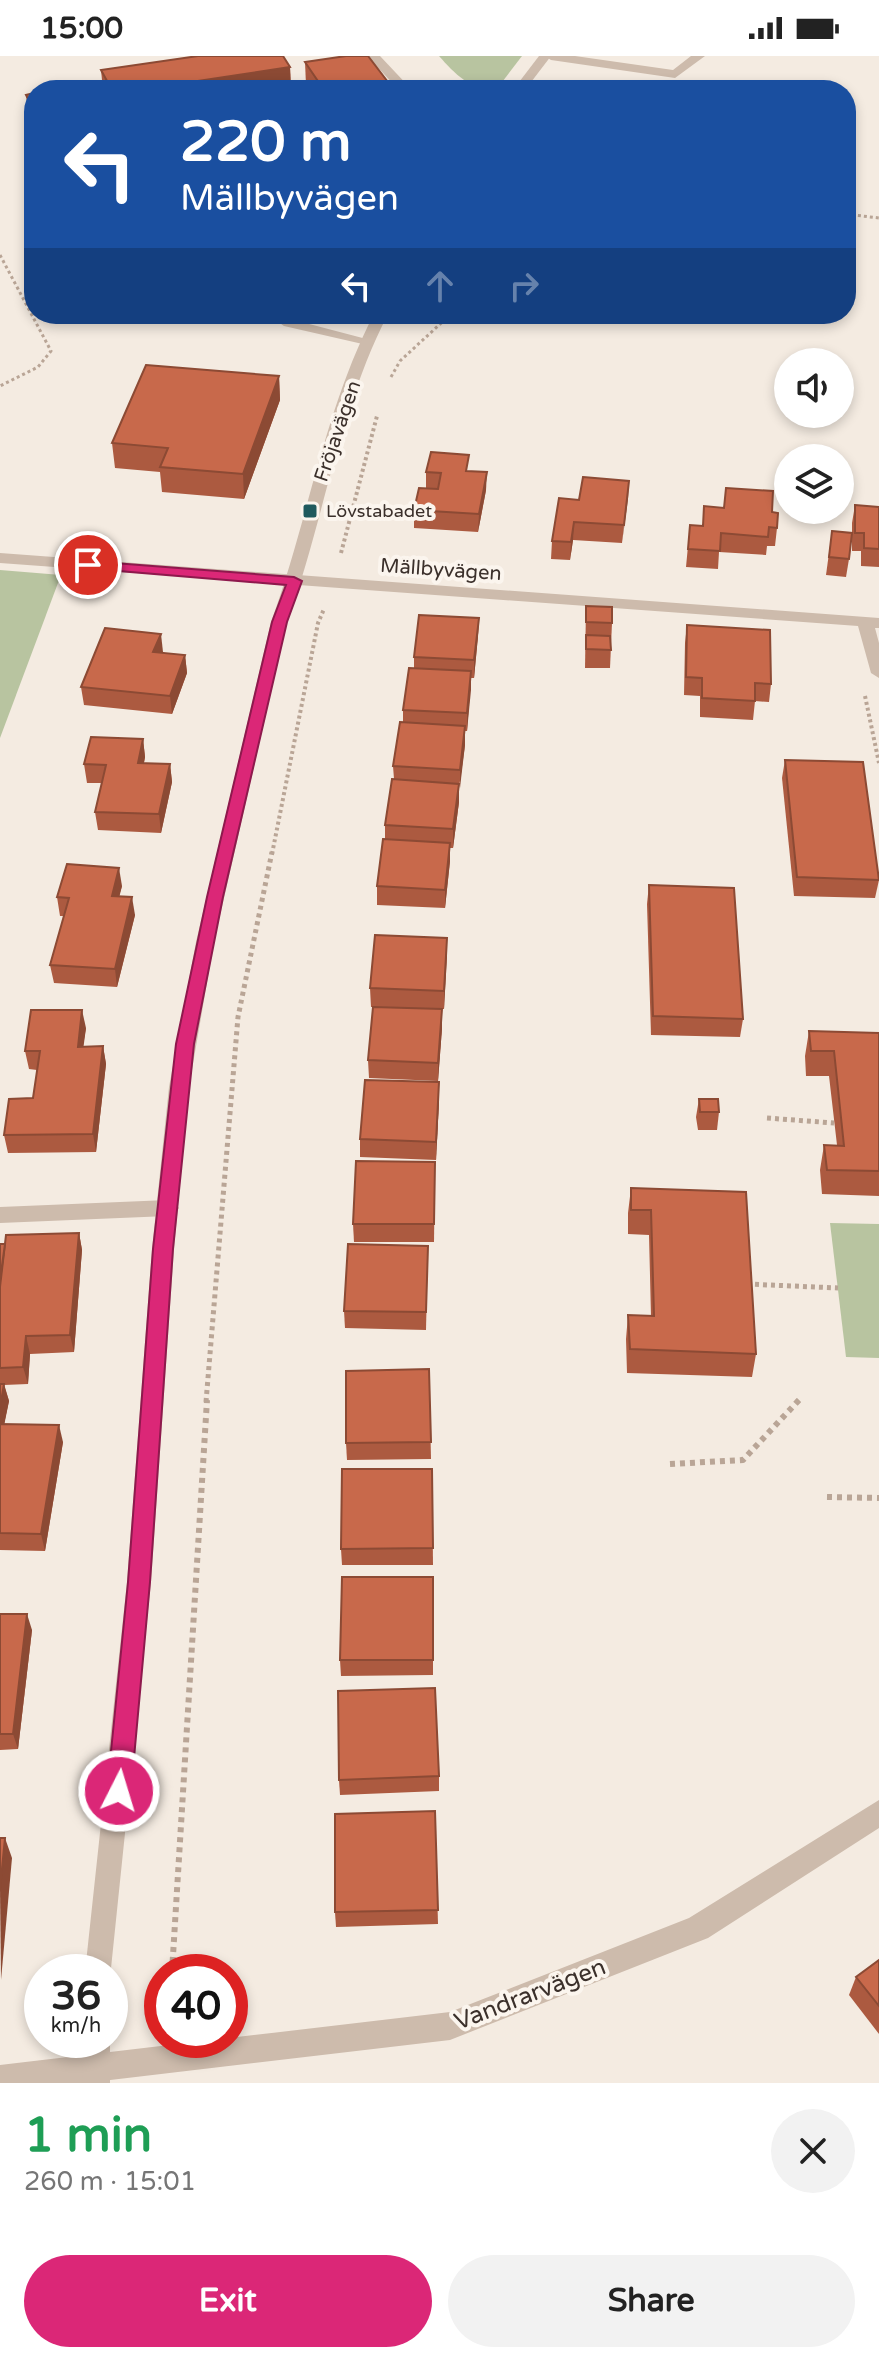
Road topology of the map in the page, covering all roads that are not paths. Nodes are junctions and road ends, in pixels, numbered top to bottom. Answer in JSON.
{"nodes":[{"id":1,"x":373,"y":56,"type":"edge"},
{"id":2,"x":548,"y":56,"type":"edge"},
{"id":3,"x":699,"y":56,"type":"edge"},
{"id":4,"x":396,"y":80,"type":"edge"},
{"id":5,"x":528,"y":80,"type":"edge"},
{"id":6,"x":293,"y":324,"type":"edge"},
{"id":7,"x":376,"y":324,"type":"edge"},
{"id":8,"x":367,"y":341,"type":"junction"},
{"id":9,"x":0,"y":558,"type":"edge"},
{"id":10,"x":294,"y":581,"type":"junction"},
{"id":11,"x":872,"y":622,"type":"edge"},
{"id":12,"x":879,"y":673,"type":"edge"},
{"id":13,"x":168,"y":1208,"type":"junction"},
{"id":14,"x":0,"y":1215,"type":"edge"},
{"id":15,"x":879,"y":1813,"type":"edge"},
{"id":16,"x":101,"y":1954,"type":"edge"},
{"id":17,"x":97,"y":2076,"type":"edge"},
{"id":18,"x":0,"y":2079,"type":"edge"}],
"edges":[{"from":1,"to":4,"type":"street"},
{"from":2,"to":3,"type":"street"},
{"from":2,"to":5,"type":"street"},
{"from":6,"to":8,"type":"street"},
{"from":7,"to":8,"type":"street","name":"Fröjavägen"},
{"from":8,"to":10,"type":"street","name":"Fröjavägen"},
{"from":9,"to":10,"type":"street","name":"Mällbyvägen"},
{"from":10,"to":11,"type":"street","name":"Mällbyvägen"},
{"from":10,"to":13,"type":"street","name":"Fröjavägen"},
{"from":11,"to":12,"type":"street"},
{"from":13,"to":14,"type":"street"},
{"from":13,"to":16,"type":"street","name":"Fröjavägen"},
{"from":15,"to":17,"type":"street","name":"Vandrarvägen"},
{"from":17,"to":18,"type":"street","name":"Vandrarvägen"}]}
